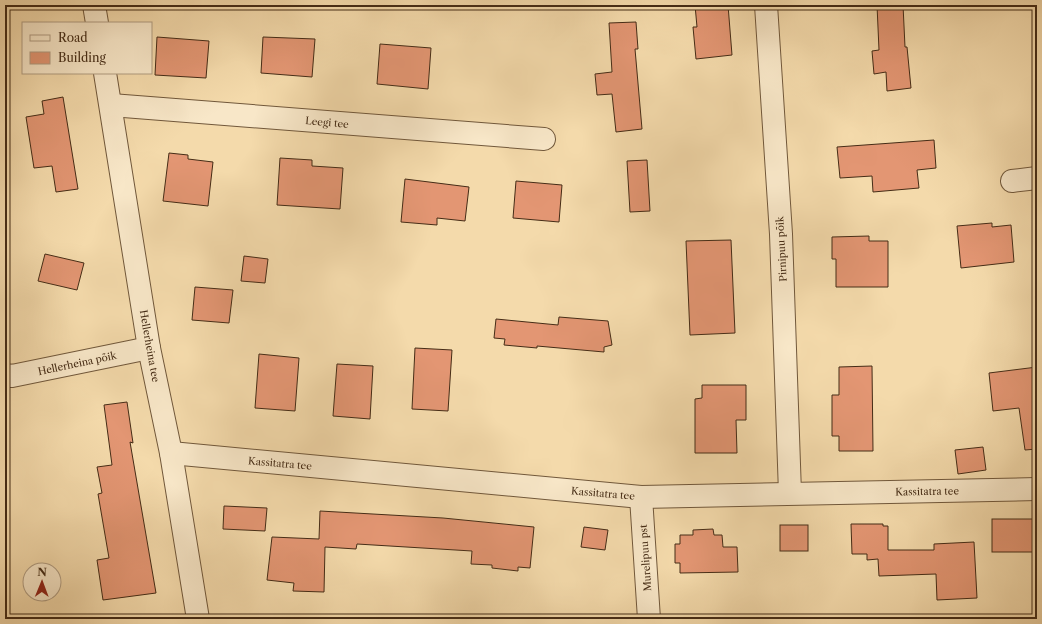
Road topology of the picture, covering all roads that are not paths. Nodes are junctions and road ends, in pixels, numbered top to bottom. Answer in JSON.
{"nodes":[{"id":1,"x":94,"y":5,"type":"edge"},
{"id":2,"x":766,"y":5,"type":"edge"},
{"id":3,"x":97,"y":22,"type":"edge"},
{"id":4,"x":105,"y":74,"type":"edge"},
{"id":5,"x":110,"y":105,"type":"junction"},
{"id":6,"x":544,"y":139,"type":"dead end"},
{"id":7,"x":1037,"y":178,"type":"edge"},
{"id":8,"x":1012,"y":180,"type":"dead end"},
{"id":9,"x":149,"y":348,"type":"junction"},
{"id":10,"x":5,"y":375,"type":"edge"},
{"id":11,"x":171,"y":453,"type":"junction"},
{"id":12,"x":1037,"y":489,"type":"edge"},
{"id":13,"x":790,"y":493,"type":"junction"},
{"id":14,"x":641,"y":496,"type":"junction"},
{"id":15,"x":198,"y":619,"type":"edge"},
{"id":16,"x":649,"y":619,"type":"edge"}],
"edges":[{"from":1,"to":3,"type":"street"},
{"from":2,"to":13,"type":"street","name":"Pirnipuu põik"},
{"from":4,"to":5,"type":"street","name":"Hellerheina tee"},
{"from":5,"to":6,"type":"street","name":"Leegi tee"},
{"from":5,"to":9,"type":"street","name":"Hellerheina tee"},
{"from":7,"to":8,"type":"street"},
{"from":9,"to":10,"type":"street","name":"Hellerheina põik"},
{"from":9,"to":11,"type":"street","name":"Hellerheina tee"},
{"from":11,"to":14,"type":"street","name":"Kassitatra tee"},
{"from":11,"to":15,"type":"street","name":"Hellerheina tee"},
{"from":12,"to":13,"type":"street","name":"Kassitatra tee"},
{"from":13,"to":14,"type":"street","name":"Kassitatra tee"},
{"from":14,"to":16,"type":"street","name":"Murelipuu pst"}]}
